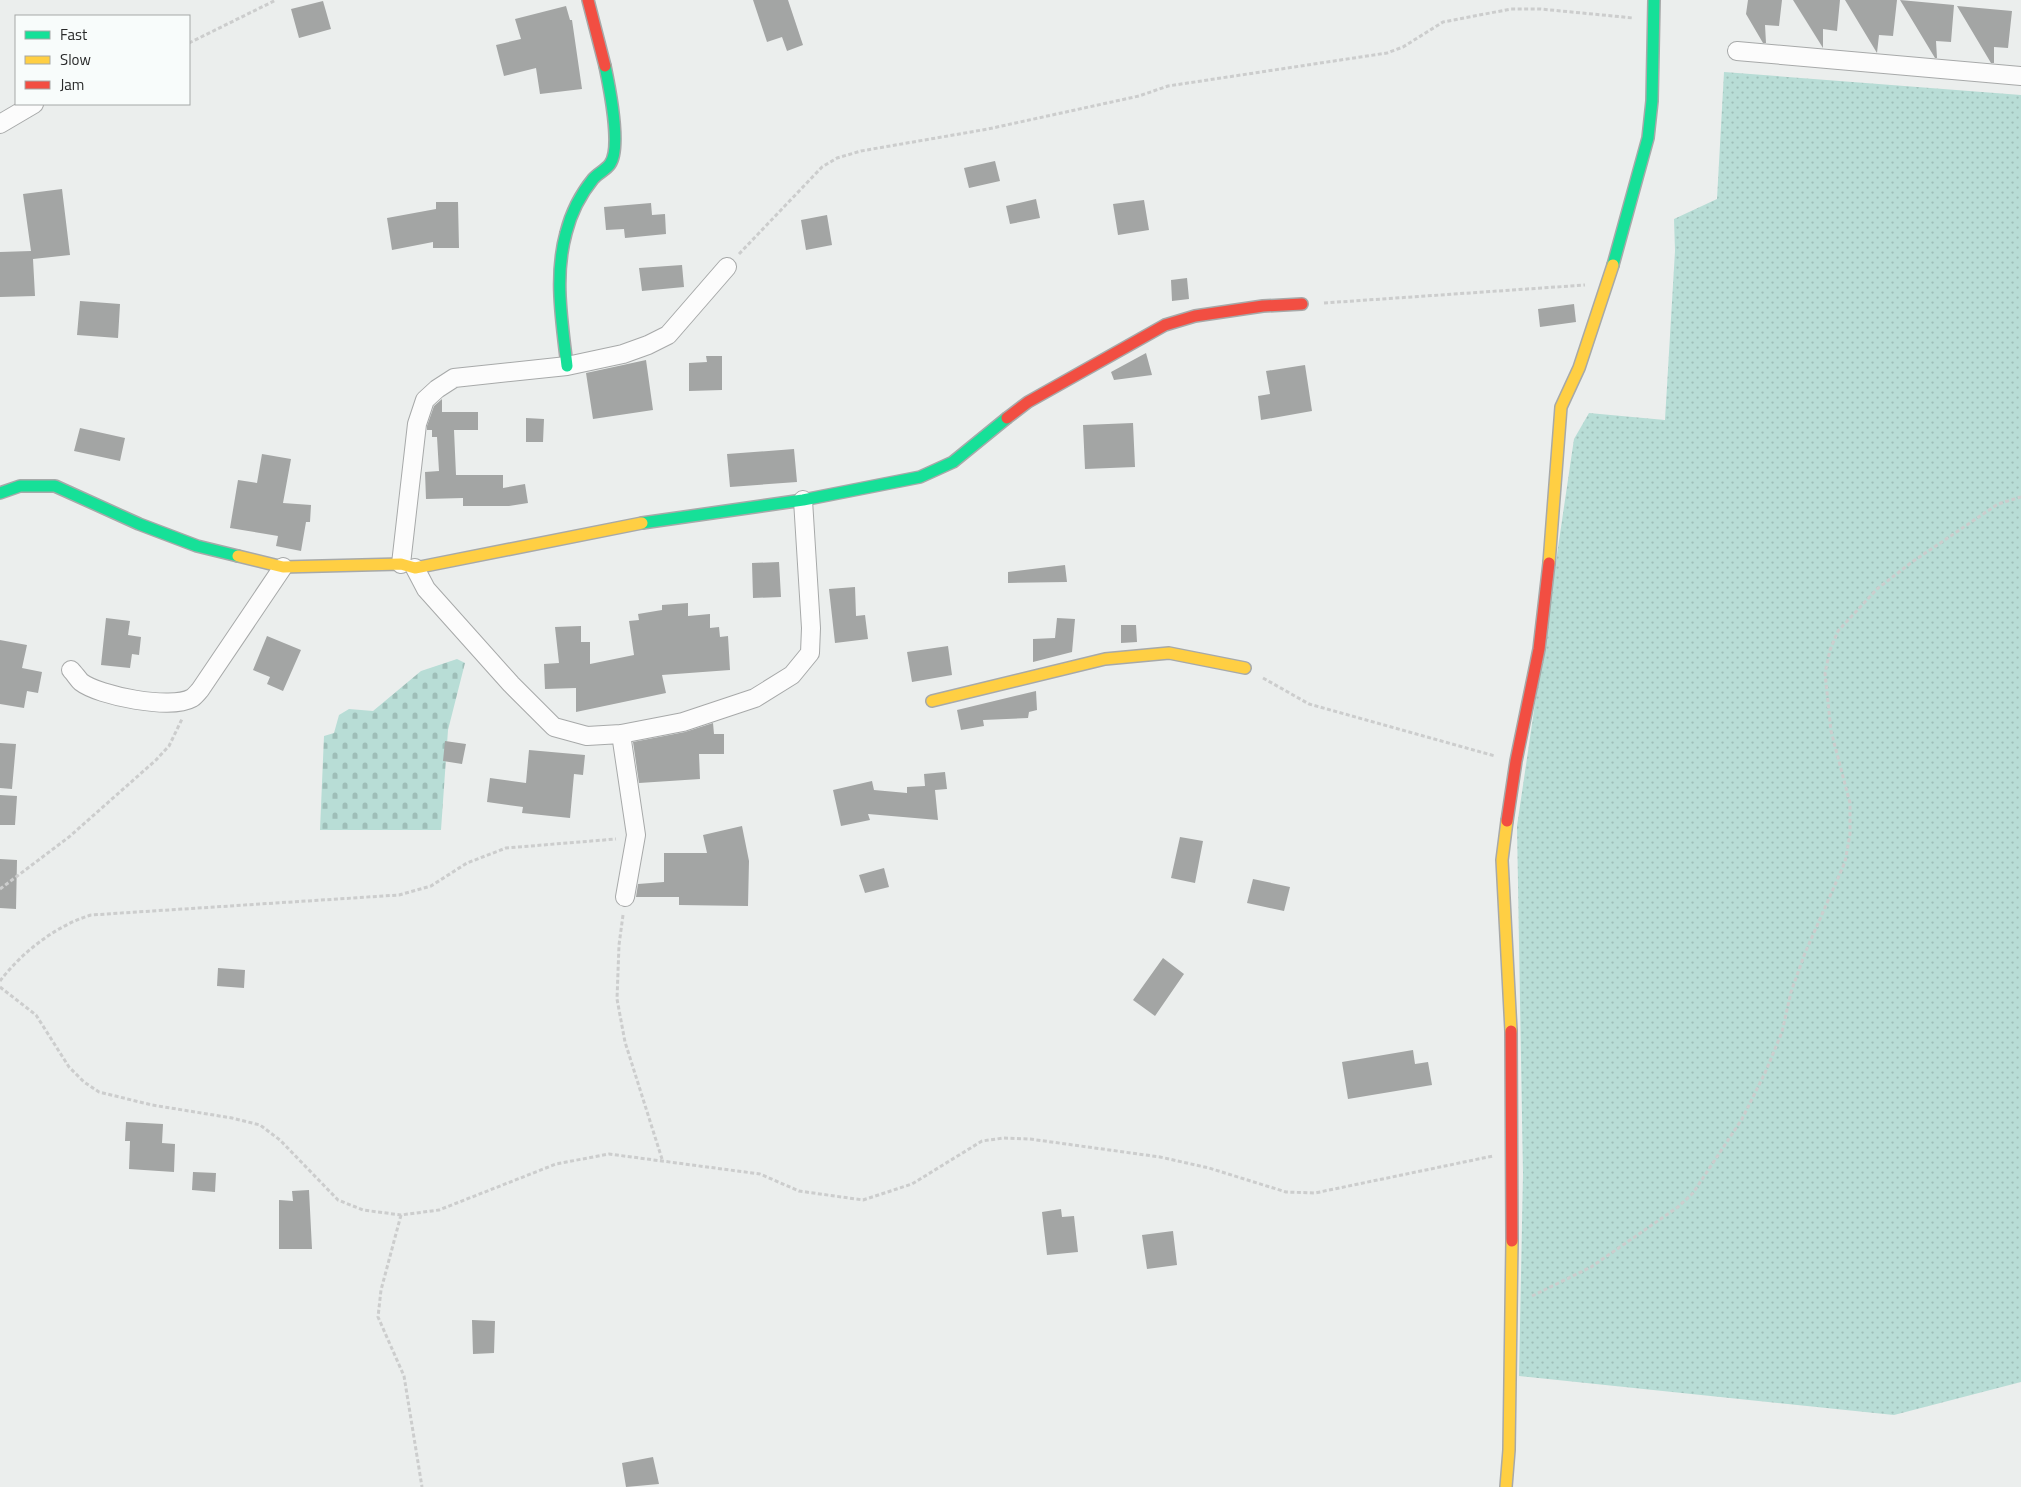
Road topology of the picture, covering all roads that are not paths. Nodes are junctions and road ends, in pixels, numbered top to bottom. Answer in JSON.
{"nodes":[{"id":1,"x":588,"y":0,"type":"edge"},
{"id":2,"x":1654,"y":0,"type":"edge"},
{"id":3,"x":1738,"y":51,"type":"dead end"},
{"id":4,"x":2021,"y":76,"type":"edge"},
{"id":5,"x":32,"y":105,"type":"edge"},
{"id":6,"x":0,"y":124,"type":"edge"},
{"id":7,"x":727,"y":268,"type":"road end"},
{"id":8,"x":1302,"y":304,"type":"road end"},
{"id":9,"x":567,"y":366,"type":"junction"},
{"id":10,"x":0,"y":493,"type":"edge"},
{"id":11,"x":803,"y":500,"type":"junction"},
{"id":12,"x":408,"y":566,"type":"junction"},
{"id":13,"x":283,"y":567,"type":"junction"},
{"id":14,"x":1245,"y":668,"type":"road end"},
{"id":15,"x":72,"y":670,"type":"dead end"},
{"id":16,"x":932,"y":701,"type":"dead end"},
{"id":17,"x":621,"y":734,"type":"junction"},
{"id":18,"x":625,"y":897,"type":"road end"},
{"id":19,"x":1506,"y":1487,"type":"edge"}],
"edges":[{"from":1,"to":9,"type":"street"},
{"from":2,"to":19,"type":"street"},
{"from":3,"to":4,"type":"street"},
{"from":5,"to":6,"type":"street"},
{"from":7,"to":9,"type":"street"},
{"from":8,"to":11,"type":"street"},
{"from":9,"to":12,"type":"street"},
{"from":10,"to":13,"type":"street"},
{"from":11,"to":12,"type":"street"},
{"from":11,"to":17,"type":"street"},
{"from":12,"to":13,"type":"street"},
{"from":12,"to":17,"type":"street"},
{"from":13,"to":15,"type":"street"},
{"from":14,"to":16,"type":"street"},
{"from":17,"to":18,"type":"street"}]}
